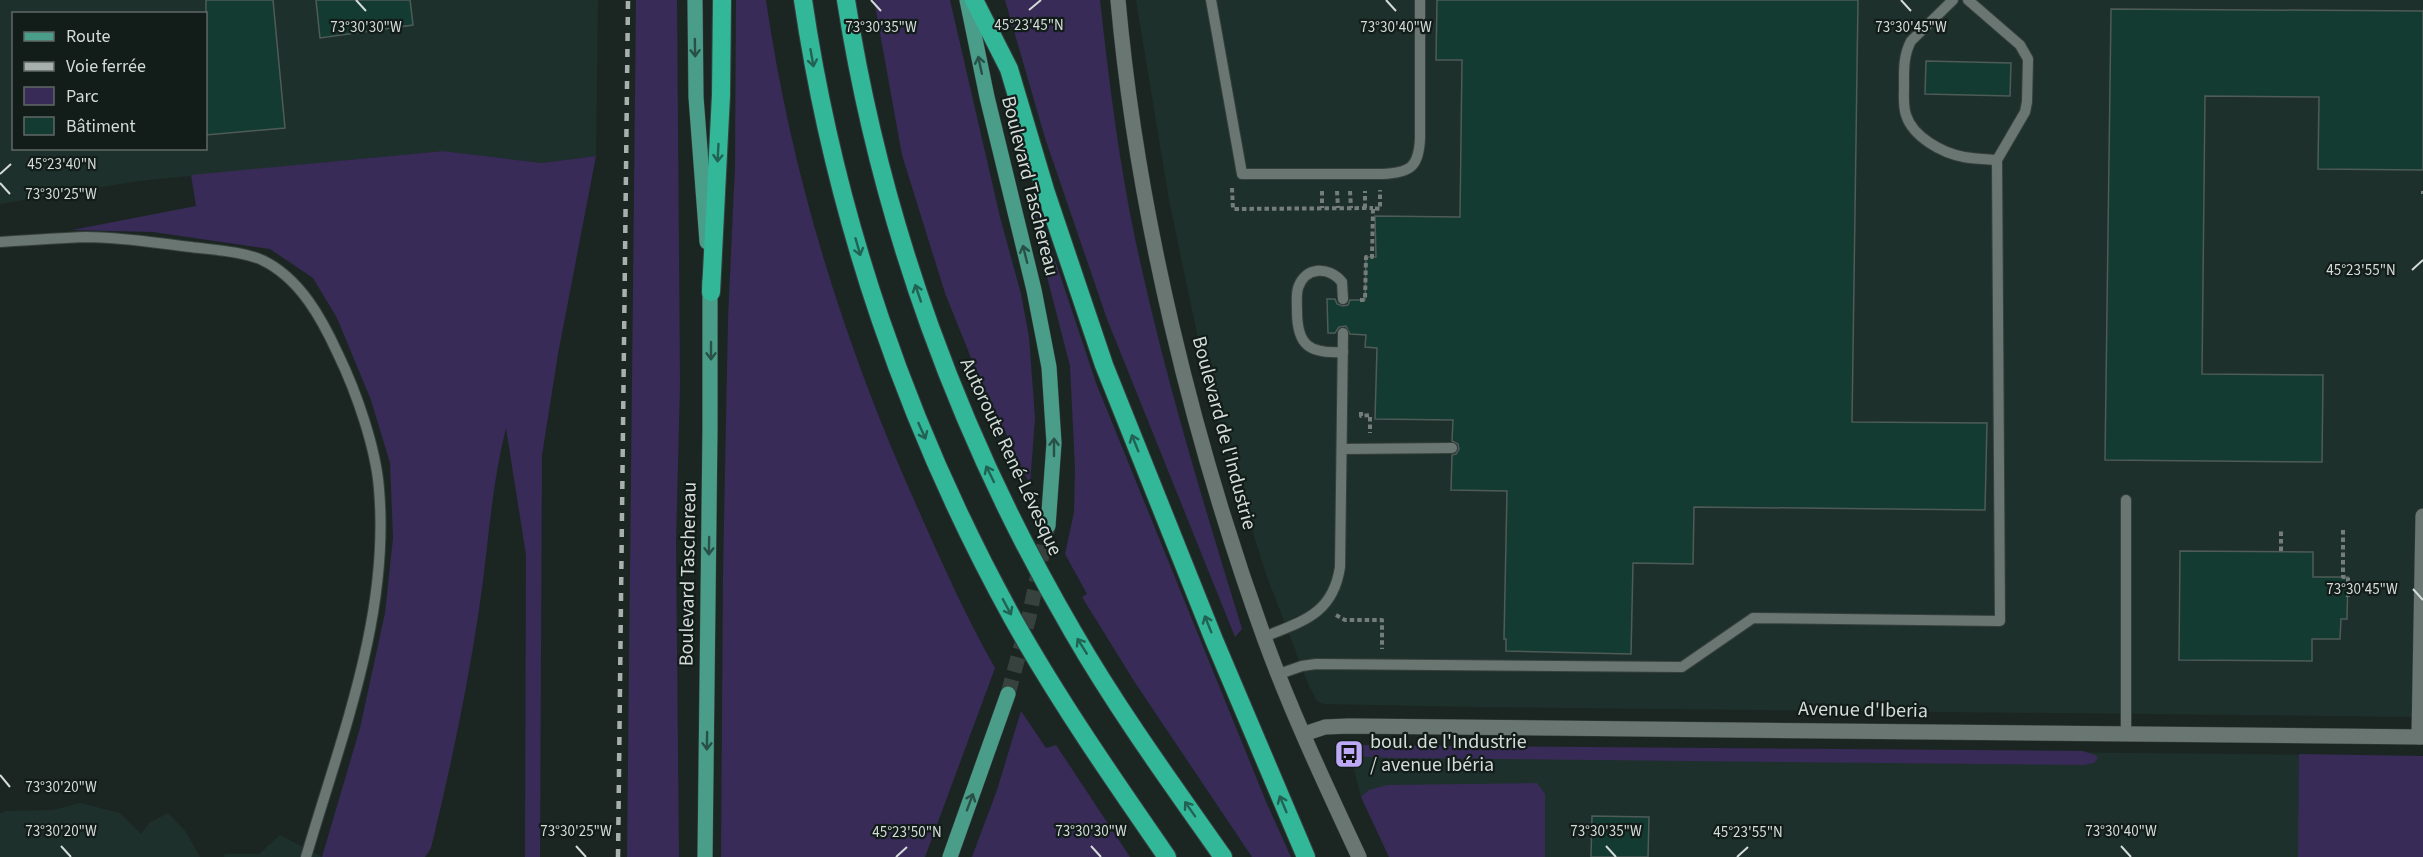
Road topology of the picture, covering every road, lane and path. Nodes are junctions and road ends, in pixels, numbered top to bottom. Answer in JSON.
{"nodes":[{"id":1,"x":695,"y":0,"type":"edge"},
{"id":2,"x":722,"y":0,"type":"edge"},
{"id":3,"x":803,"y":0,"type":"edge"},
{"id":4,"x":846,"y":0,"type":"edge"},
{"id":5,"x":967,"y":0,"type":"edge"},
{"id":6,"x":975,"y":0,"type":"edge"},
{"id":7,"x":1118,"y":0,"type":"edge"},
{"id":8,"x":1211,"y":0,"type":"edge"},
{"id":9,"x":1420,"y":0,"type":"edge"},
{"id":10,"x":1953,"y":0,"type":"edge"},
{"id":11,"x":1968,"y":0,"type":"edge"},
{"id":12,"x":1997,"y":160,"type":"junction"},
{"id":13,"x":1380,"y":190,"type":"dead end"},
{"id":14,"x":1373,"y":208,"type":"junction"},
{"id":15,"x":1233,"y":209,"type":"dead end"},
{"id":16,"x":0,"y":242,"type":"edge"},
{"id":17,"x":711,"y":292,"type":"junction"},
{"id":18,"x":1343,"y":299,"type":"dead end"},
{"id":19,"x":1357,"y":300,"type":"dead end"},
{"id":20,"x":1343,"y":333,"type":"dead end"},
{"id":21,"x":1343,"y":352,"type":"junction"},
{"id":22,"x":1361,"y":404,"type":"dead end"},
{"id":23,"x":1370,"y":439,"type":"dead end"},
{"id":24,"x":1452,"y":448,"type":"dead end"},
{"id":25,"x":1342,"y":449,"type":"junction"},
{"id":26,"x":2126,"y":500,"type":"dead end"},
{"id":27,"x":2423,"y":516,"type":"edge"},
{"id":28,"x":1048,"y":526,"type":"tunnel mouth"},
{"id":29,"x":2281,"y":530,"type":"dead end"},
{"id":30,"x":2343,"y":530,"type":"dead end"},
{"id":31,"x":2281,"y":551,"type":"dead end"},
{"id":32,"x":2348,"y":600,"type":"dead end"},
{"id":33,"x":1335,"y":614,"type":"dead end"},
{"id":34,"x":1264,"y":637,"type":"junction"},
{"id":35,"x":1382,"y":650,"type":"dead end"},
{"id":36,"x":1279,"y":674,"type":"junction"},
{"id":37,"x":1008,"y":694,"type":"tunnel mouth"},
{"id":38,"x":1304,"y":734,"type":"junction"},
{"id":39,"x":2126,"y":734,"type":"junction"},
{"id":40,"x":2421,"y":737,"type":"edge"},
{"id":41,"x":306,"y":857,"type":"edge"},
{"id":42,"x":705,"y":857,"type":"edge"},
{"id":43,"x":950,"y":857,"type":"edge"},
{"id":44,"x":1167,"y":857,"type":"edge"},
{"id":45,"x":1223,"y":857,"type":"edge"},
{"id":46,"x":1306,"y":857,"type":"edge"},
{"id":47,"x":1359,"y":857,"type":"edge"}],
"edges":[{"from":1,"to":17,"type":"main road","name":"Boulevard Taschereau","one_way":true},
{"from":2,"to":17,"type":"highway","one_way":true},
{"from":3,"to":44,"type":"highway","one_way":true},
{"from":45,"to":4,"type":"highway","name":"Autoroute René-Lévesque","one_way":true},
{"from":28,"to":5,"type":"main road","name":"Boulevard Taschereau","one_way":true},
{"from":46,"to":6,"type":"highway","one_way":true},
{"from":7,"to":34,"type":"street","name":"Boulevard de l'Industrie"},
{"from":8,"to":9,"type":"lane"},
{"from":10,"to":12,"type":"lane"},
{"from":11,"to":12,"type":"lane"},
{"from":12,"to":36,"type":"lane"},
{"from":13,"to":14,"type":"path"},
{"from":14,"to":15,"type":"path"},
{"from":14,"to":19,"type":"path"},
{"from":16,"to":41,"type":"lane"},
{"from":17,"to":42,"type":"main road","name":"Boulevard Taschereau","one_way":true},
{"from":18,"to":21,"type":"lane"},
{"from":20,"to":21,"type":"lane"},
{"from":21,"to":25,"type":"lane"},
{"from":22,"to":23,"type":"path"},
{"from":24,"to":25,"type":"lane"},
{"from":25,"to":34,"type":"lane"},
{"from":26,"to":39,"type":"lane"},
{"from":27,"to":40,"type":"street"},
{"from":29,"to":31,"type":"path"},
{"from":30,"to":32,"type":"path"},
{"from":33,"to":35,"type":"path"},
{"from":34,"to":36,"type":"street","name":"Boulevard de l'Industrie"},
{"from":36,"to":38,"type":"street","name":"Boulevard de l'Industrie"},
{"from":43,"to":37,"type":"main road","one_way":true},
{"from":38,"to":39,"type":"street","name":"Avenue d'Iberia"},
{"from":38,"to":47,"type":"street","name":"Boulevard de l'Industrie"},
{"from":39,"to":40,"type":"street","name":"Avenue d'Iberia"}]}
